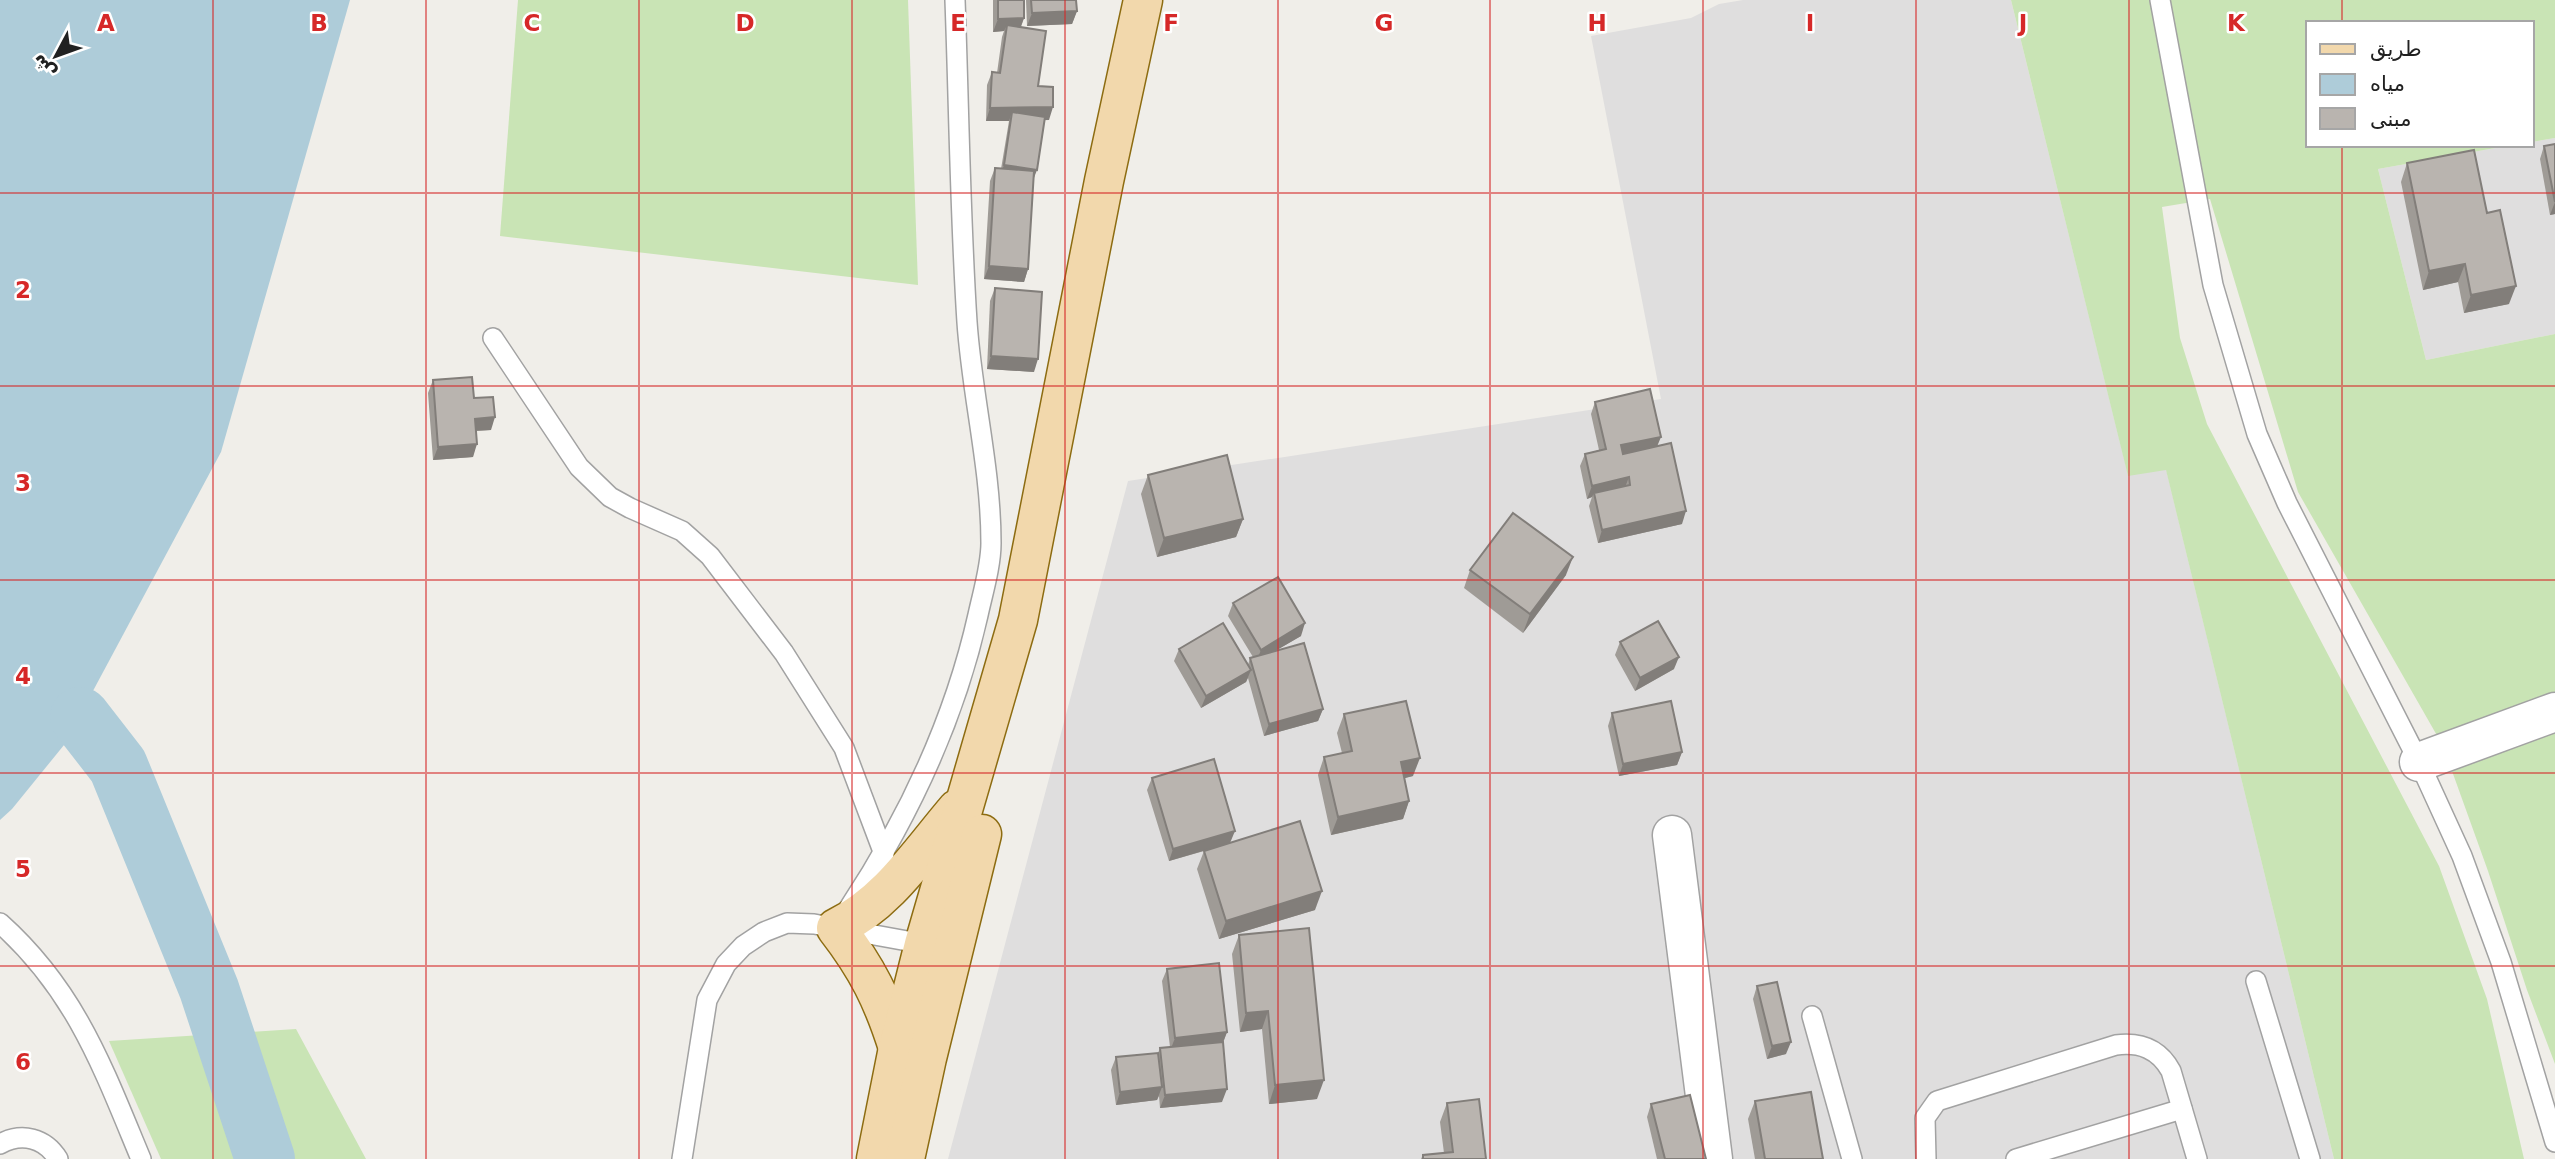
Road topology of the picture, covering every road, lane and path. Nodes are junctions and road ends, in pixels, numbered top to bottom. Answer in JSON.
{"nodes":[{"id":1,"x":956,"y":0,"type":"edge"},
{"id":2,"x":1143,"y":0,"type":"edge"},
{"id":3,"x":1167,"y":0,"type":"edge"},
{"id":4,"x":2160,"y":0,"type":"edge"},
{"id":5,"x":492,"y":338,"type":"dead end"},
{"id":6,"x":2555,"y":712,"type":"edge"},
{"id":7,"x":2419,"y":762,"type":"junction"},
{"id":8,"x":967,"y":796,"type":"junction"},
{"id":9,"x":1672,"y":835,"type":"dead end"},
{"id":10,"x":884,"y":854,"type":"junction"},
{"id":11,"x":0,"y":923,"type":"edge"},
{"id":12,"x":836,"y":928,"type":"junction"},
{"id":13,"x":924,"y":944,"type":"junction"},
{"id":14,"x":2256,"y":981,"type":"dead end"},
{"id":15,"x":1812,"y":1016,"type":"dead end"},
{"id":16,"x":898,"y":1048,"type":"junction"},
{"id":17,"x":2182,"y":1109,"type":"junction"},
{"id":18,"x":1927,"y":1139,"type":"junction"},
{"id":19,"x":2555,"y":1142,"type":"edge"},
{"id":20,"x":0,"y":1144,"type":"edge"},
{"id":21,"x":2038,"y":1156,"type":"edge"},
{"id":22,"x":58,"y":1159,"type":"edge"},
{"id":23,"x":141,"y":1159,"type":"edge"},
{"id":24,"x":682,"y":1159,"type":"edge"},
{"id":25,"x":876,"y":1159,"type":"edge"},
{"id":26,"x":905,"y":1159,"type":"edge"},
{"id":27,"x":1713,"y":1159,"type":"edge"},
{"id":28,"x":1852,"y":1159,"type":"edge"},
{"id":29,"x":1926,"y":1159,"type":"edge"},
{"id":30,"x":1941,"y":1159,"type":"edge"},
{"id":31,"x":2016,"y":1159,"type":"edge"},
{"id":32,"x":2197,"y":1159,"type":"edge"},
{"id":33,"x":2310,"y":1159,"type":"edge"}],
"edges":[{"from":1,"to":10,"type":"lane"},
{"from":2,"to":8,"type":"main road"},
{"from":3,"to":26,"type":"main road"},
{"from":4,"to":7,"type":"lane"},
{"from":5,"to":10,"type":"lane"},
{"from":6,"to":7,"type":"street"},
{"from":7,"to":19,"type":"lane"},
{"from":8,"to":12,"type":"main road"},
{"from":8,"to":13,"type":"main road"},
{"from":9,"to":27,"type":"street"},
{"from":10,"to":12,"type":"lane"},
{"from":11,"to":23,"type":"lane"},
{"from":12,"to":13,"type":"lane"},
{"from":12,"to":16,"type":"main road"},
{"from":12,"to":24,"type":"lane"},
{"from":13,"to":16,"type":"main road"},
{"from":14,"to":33,"type":"lane"},
{"from":15,"to":28,"type":"lane"},
{"from":16,"to":25,"type":"main road"},
{"from":17,"to":18,"type":"lane"},
{"from":17,"to":21,"type":"lane"},
{"from":17,"to":32,"type":"lane"},
{"from":18,"to":29,"type":"lane"},
{"from":18,"to":30,"type":"lane"},
{"from":20,"to":22,"type":"lane"},
{"from":21,"to":31,"type":"lane"}]}
